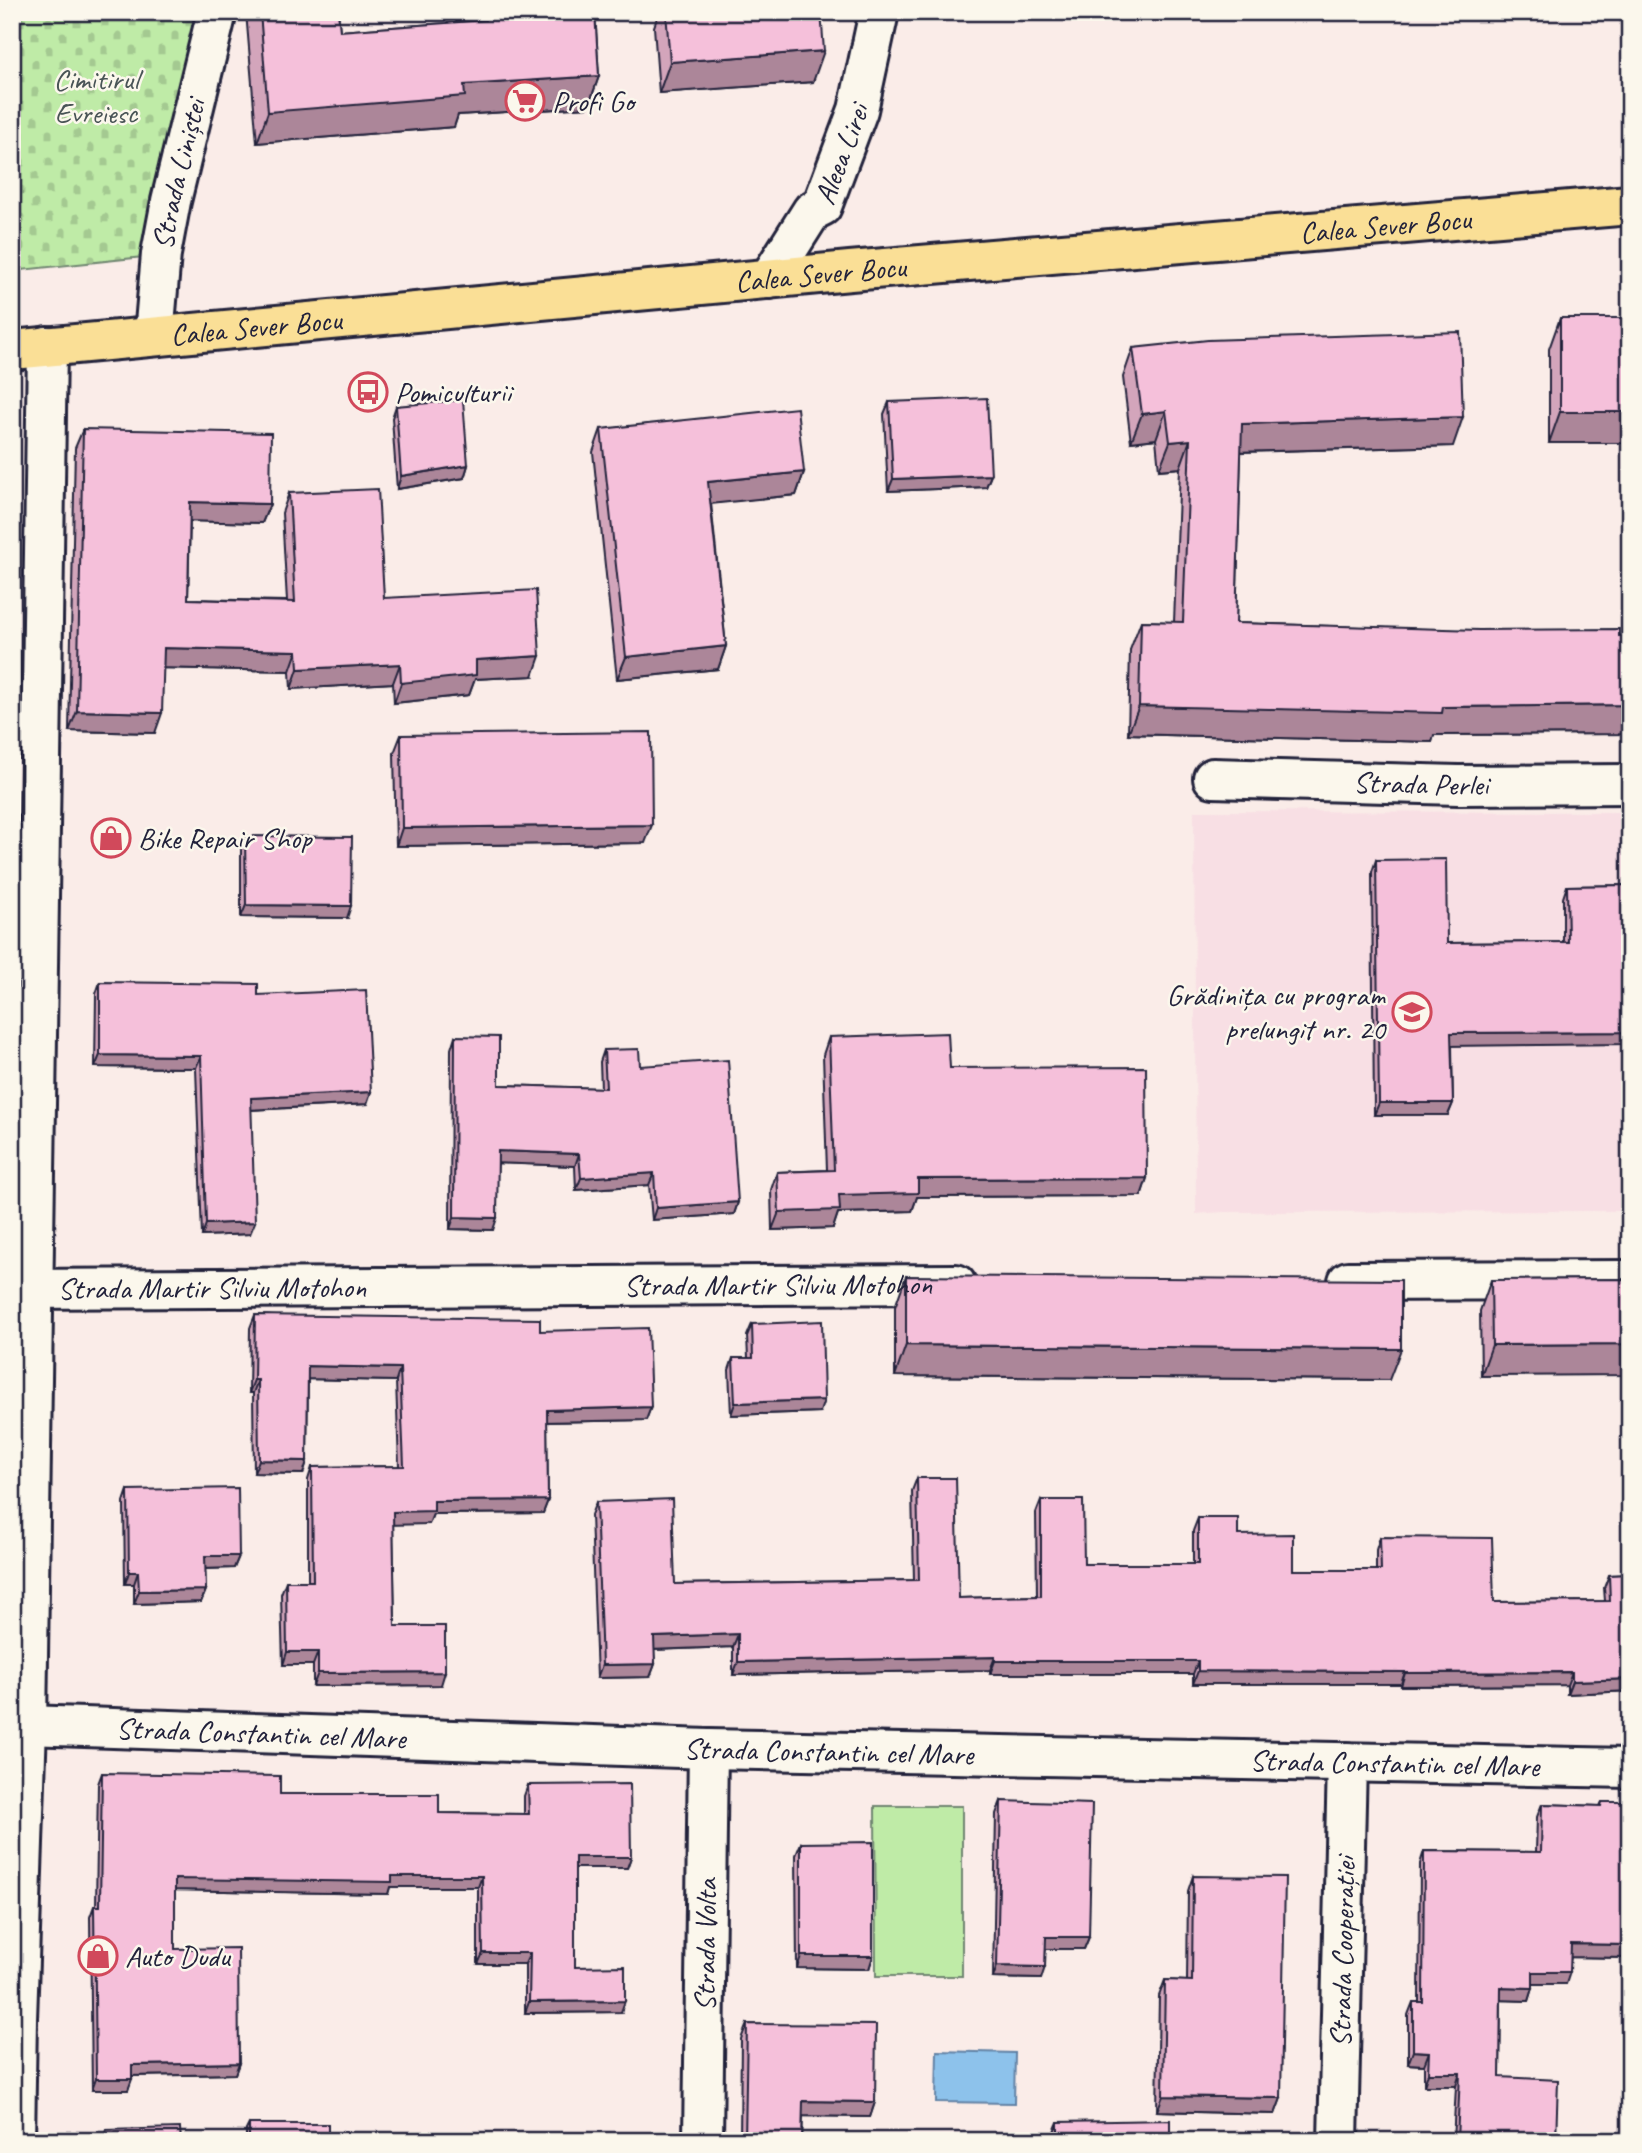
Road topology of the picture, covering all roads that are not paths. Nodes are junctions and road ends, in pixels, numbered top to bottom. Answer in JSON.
{"nodes":[{"id":1,"x":217,"y":12,"type":"edge"},
{"id":2,"x":879,"y":12,"type":"edge"},
{"id":3,"x":1630,"y":205,"type":"edge"},
{"id":4,"x":769,"y":279,"type":"junction"},
{"id":5,"x":154,"y":336,"type":"junction"},
{"id":6,"x":29,"y":348,"type":"edge"},
{"id":7,"x":1213,"y":778,"type":"dead end"},
{"id":8,"x":1630,"y":784,"type":"edge"},
{"id":9,"x":1630,"y":1280,"type":"edge"},
{"id":10,"x":1317,"y":1282,"type":"edge"},
{"id":11,"x":986,"y":1283,"type":"edge"},
{"id":12,"x":23,"y":1288,"type":"edge"},
{"id":13,"x":27,"y":1725,"type":"junction"},
{"id":14,"x":708,"y":1749,"type":"junction"},
{"id":15,"x":1347,"y":1762,"type":"junction"},
{"id":16,"x":1630,"y":1768,"type":"edge"},
{"id":17,"x":15,"y":2019,"type":"edge"},
{"id":18,"x":15,"y":2141,"type":"edge"},
{"id":19,"x":703,"y":2141,"type":"edge"},
{"id":20,"x":1338,"y":2141,"type":"edge"}],
"edges":[{"from":1,"to":5,"type":"street","name":"Strada Liniștei"},
{"from":2,"to":4,"type":"street","name":"Aleea Lirei"},
{"from":3,"to":4,"type":"main road","name":"Calea Sever Bocu"},
{"from":4,"to":5,"type":"main road","name":"Calea Sever Bocu"},
{"from":5,"to":6,"type":"main road","name":"Calea Sever Bocu"},
{"from":6,"to":12,"type":"street"},
{"from":7,"to":8,"type":"street","name":"Strada Perlei"},
{"from":9,"to":10,"type":"street"},
{"from":11,"to":12,"type":"street","name":"Strada Martir Silviu Motohon"},
{"from":12,"to":13,"type":"street"},
{"from":13,"to":14,"type":"street","name":"Strada Constantin cel Mare"},
{"from":13,"to":17,"type":"street"},
{"from":14,"to":15,"type":"street","name":"Strada Constantin cel Mare"},
{"from":14,"to":19,"type":"street","name":"Strada Volta"},
{"from":15,"to":16,"type":"street","name":"Strada Constantin cel Mare"},
{"from":15,"to":20,"type":"street","name":"Strada Cooperației"},
{"from":17,"to":18,"type":"street"}]}
